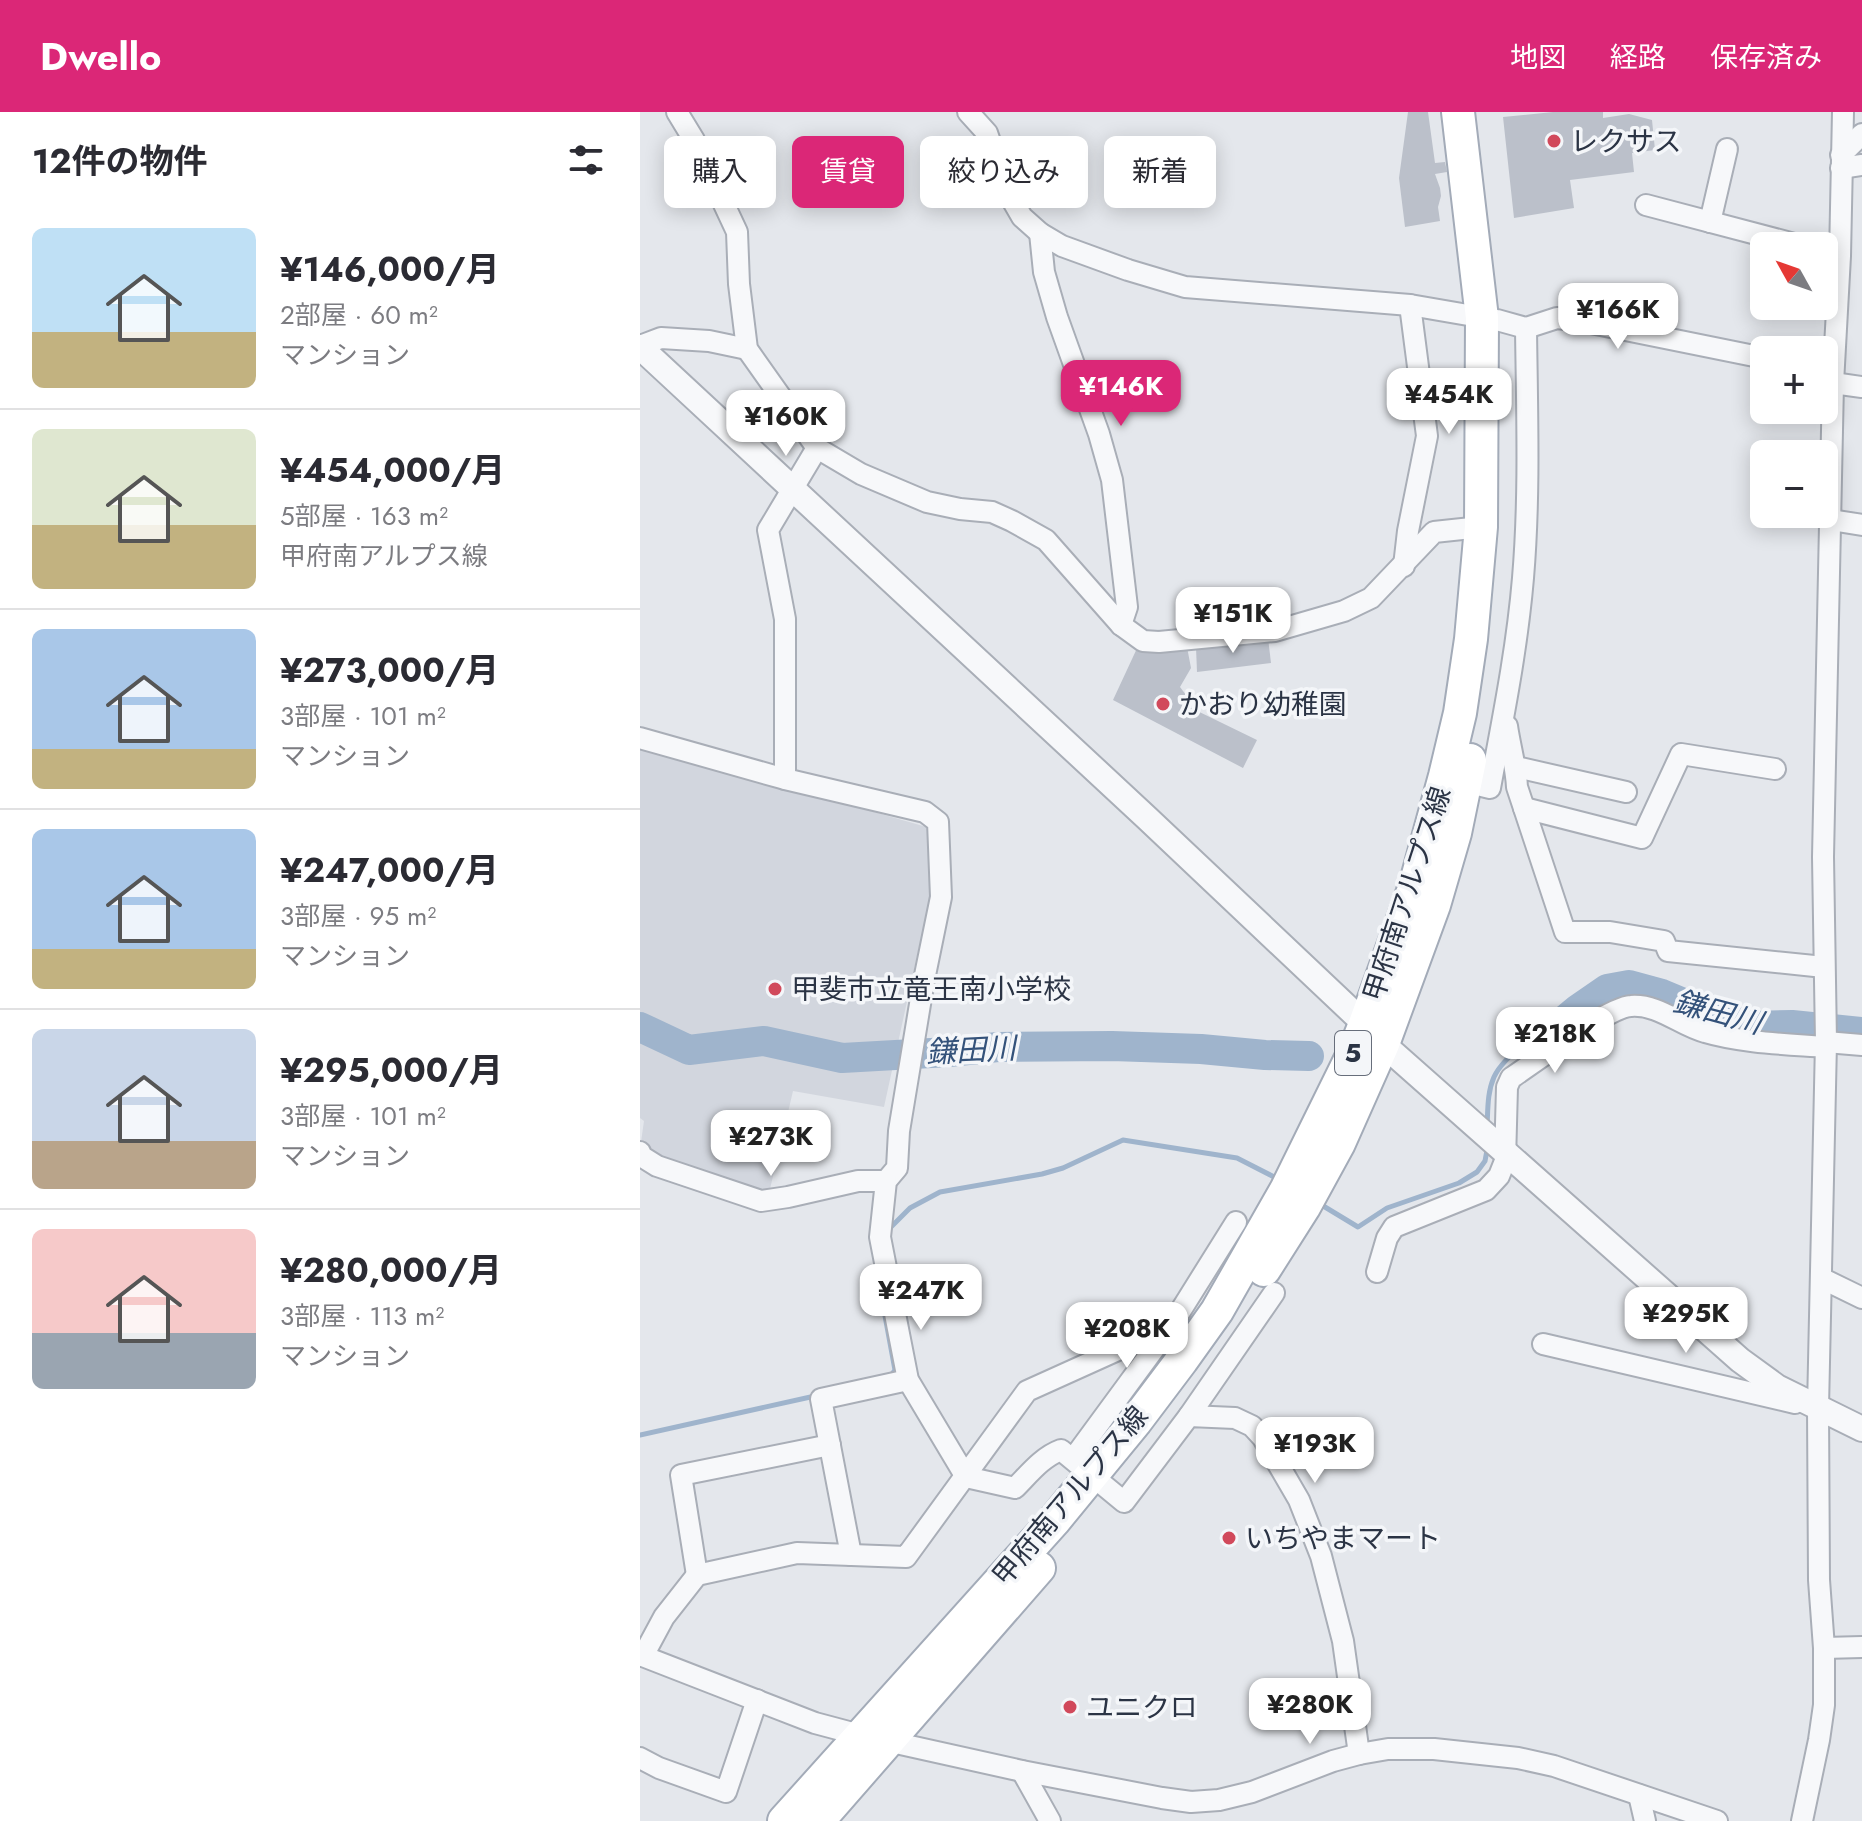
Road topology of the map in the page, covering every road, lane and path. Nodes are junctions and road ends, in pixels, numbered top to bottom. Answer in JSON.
{"nodes":[{"id":1,"x":677,"y":112,"type":"edge"},
{"id":2,"x":968,"y":112,"type":"edge"},
{"id":3,"x":1458,"y":112,"type":"edge"},
{"id":4,"x":1478,"y":112,"type":"edge"},
{"id":5,"x":1843,"y":112,"type":"edge"},
{"id":6,"x":1862,"y":134,"type":"edge"},
{"id":7,"x":1727,"y":149,"type":"dead end"},
{"id":8,"x":1848,"y":163,"type":"edge"},
{"id":9,"x":1646,"y":205,"type":"dead end"},
{"id":10,"x":1710,"y":222,"type":"junction"},
{"id":11,"x":1750,"y":232,"type":"edge"},
{"id":12,"x":1836,"y":232,"type":"edge"},
{"id":13,"x":1040,"y":233,"type":"junction"},
{"id":14,"x":1410,"y":305,"type":"junction"},
{"id":15,"x":1502,"y":322,"type":"junction"},
{"id":16,"x":640,"y":346,"type":"edge"},
{"id":17,"x":747,"y":349,"type":"junction"},
{"id":18,"x":1750,"y":355,"type":"edge"},
{"id":19,"x":1838,"y":383,"type":"edge"},
{"id":20,"x":1862,"y":387,"type":"edge"},
{"id":21,"x":817,"y":448,"type":"junction"},
{"id":22,"x":793,"y":489,"type":"junction"},
{"id":23,"x":1838,"y":521,"type":"edge"},
{"id":24,"x":1862,"y":525,"type":"edge"},
{"id":25,"x":1481,"y":527,"type":"junction"},
{"id":26,"x":1831,"y":528,"type":"edge"},
{"id":27,"x":1404,"y":566,"type":"junction"},
{"id":28,"x":1121,"y":625,"type":"junction"},
{"id":29,"x":1505,"y":710,"type":"junction"},
{"id":30,"x":640,"y":738,"type":"edge"},
{"id":31,"x":1516,"y":767,"type":"junction"},
{"id":32,"x":1775,"y":769,"type":"dead end"},
{"id":33,"x":785,"y":779,"type":"junction"},
{"id":34,"x":1455,"y":779,"type":"junction"},
{"id":35,"x":1626,"y":792,"type":"dead end"},
{"id":36,"x":1524,"y":808,"type":"junction"},
{"id":37,"x":1824,"y":967,"type":"junction"},
{"id":38,"x":1374,"y":1034,"type":"junction"},
{"id":39,"x":1826,"y":1043,"type":"junction"},
{"id":40,"x":1862,"y":1045,"type":"edge"},
{"id":41,"x":1502,"y":1149,"type":"junction"},
{"id":42,"x":640,"y":1152,"type":"edge"},
{"id":43,"x":886,"y":1181,"type":"junction"},
{"id":44,"x":1236,"y":1222,"type":"dead end"},
{"id":45,"x":1377,"y":1272,"type":"dead end"},
{"id":46,"x":1821,"y":1278,"type":"junction"},
{"id":47,"x":1274,"y":1293,"type":"dead end"},
{"id":48,"x":1862,"y":1298,"type":"edge"},
{"id":49,"x":1171,"y":1326,"type":"junction"},
{"id":50,"x":1543,"y":1344,"type":"dead end"},
{"id":51,"x":908,"y":1380,"type":"junction"},
{"id":52,"x":1818,"y":1408,"type":"junction"},
{"id":53,"x":1189,"y":1416,"type":"junction"},
{"id":54,"x":1862,"y":1429,"type":"edge"},
{"id":55,"x":830,"y":1445,"type":"junction"},
{"id":56,"x":1091,"y":1474,"type":"junction"},
{"id":57,"x":966,"y":1477,"type":"junction"},
{"id":58,"x":851,"y":1555,"type":"junction"},
{"id":59,"x":697,"y":1575,"type":"junction"},
{"id":60,"x":1862,"y":1647,"type":"edge"},
{"id":61,"x":1824,"y":1648,"type":"junction"},
{"id":62,"x":642,"y":1656,"type":"edge"},
{"id":63,"x":757,"y":1700,"type":"junction"},
{"id":64,"x":874,"y":1738,"type":"junction"},
{"id":65,"x":1359,"y":1754,"type":"junction"},
{"id":66,"x":640,"y":1758,"type":"edge"},
{"id":67,"x":1022,"y":1771,"type":"junction"},
{"id":68,"x":1639,"y":1795,"type":"junction"},
{"id":69,"x":784,"y":1821,"type":"edge"},
{"id":70,"x":818,"y":1821,"type":"edge"},
{"id":71,"x":1050,"y":1821,"type":"edge"},
{"id":72,"x":1645,"y":1821,"type":"edge"},
{"id":73,"x":1717,"y":1821,"type":"edge"},
{"id":74,"x":1802,"y":1821,"type":"edge"}],
"edges":[{"from":1,"to":17,"type":"street"},
{"from":2,"to":13,"type":"street"},
{"from":3,"to":15,"type":"main road","name":"甲府南アルプス線","number":"5"},
{"from":4,"to":15,"type":"main road","name":"甲府南アルプス線","number":"5"},
{"from":5,"to":8,"type":"street"},
{"from":6,"to":8,"type":"street"},
{"from":7,"to":10,"type":"street"},
{"from":8,"to":12,"type":"street"},
{"from":9,"to":10,"type":"street"},
{"from":10,"to":11,"type":"street"},
{"from":13,"to":14,"type":"street"},
{"from":13,"to":28,"type":"street"},
{"from":14,"to":15,"type":"street"},
{"from":14,"to":27,"type":"street"},
{"from":15,"to":18,"type":"street"},
{"from":15,"to":25,"type":"main road","name":"甲府南アルプス線","number":"5"},
{"from":15,"to":29,"type":"street"},
{"from":15,"to":34,"type":"main road","name":"甲府南アルプス線","number":"5"},
{"from":16,"to":17,"type":"street"},
{"from":16,"to":22,"type":"street"},
{"from":17,"to":21,"type":"street"},
{"from":19,"to":20,"type":"street"},
{"from":21,"to":22,"type":"street"},
{"from":21,"to":28,"type":"street"},
{"from":22,"to":33,"type":"street"},
{"from":22,"to":38,"type":"street"},
{"from":23,"to":24,"type":"street"},
{"from":25,"to":27,"type":"street"},
{"from":25,"to":34,"type":"main road","name":"甲府南アルプス線","number":"5"},
{"from":26,"to":37,"type":"street"},
{"from":27,"to":28,"type":"street"},
{"from":29,"to":31,"type":"street"},
{"from":29,"to":34,"type":"street"},
{"from":30,"to":33,"type":"street"},
{"from":31,"to":35,"type":"street"},
{"from":31,"to":36,"type":"street"},
{"from":32,"to":36,"type":"street"},
{"from":33,"to":43,"type":"street"},
{"from":34,"to":38,"type":"main road","name":"甲府南アルプス線","number":"5"},
{"from":36,"to":37,"type":"street"},
{"from":37,"to":39,"type":"street"},
{"from":38,"to":41,"type":"street"},
{"from":38,"to":56,"type":"main road","name":"甲府南アルプス線","number":"5"},
{"from":39,"to":40,"type":"street"},
{"from":39,"to":41,"type":"street"},
{"from":39,"to":46,"type":"street"},
{"from":41,"to":45,"type":"street"},
{"from":41,"to":52,"type":"street"},
{"from":42,"to":43,"type":"street"},
{"from":43,"to":51,"type":"street"},
{"from":44,"to":49,"type":"street"},
{"from":46,"to":48,"type":"street"},
{"from":46,"to":52,"type":"street"},
{"from":47,"to":53,"type":"street"},
{"from":49,"to":56,"type":"street"},
{"from":49,"to":57,"type":"street"},
{"from":50,"to":52,"type":"street"},
{"from":51,"to":55,"type":"street"},
{"from":51,"to":57,"type":"street"},
{"from":52,"to":54,"type":"street"},
{"from":52,"to":61,"type":"street"},
{"from":53,"to":56,"type":"street"},
{"from":53,"to":65,"type":"street"},
{"from":55,"to":58,"type":"street"},
{"from":55,"to":59,"type":"street"},
{"from":56,"to":57,"type":"street"},
{"from":56,"to":64,"type":"main road","name":"甲府南アルプス線","number":"5"},
{"from":57,"to":58,"type":"street"},
{"from":58,"to":59,"type":"street"},
{"from":59,"to":62,"type":"street"},
{"from":60,"to":61,"type":"street"},
{"from":61,"to":74,"type":"street"},
{"from":62,"to":63,"type":"street"},
{"from":63,"to":64,"type":"street"},
{"from":63,"to":66,"type":"street"},
{"from":64,"to":67,"type":"street"},
{"from":64,"to":69,"type":"main road","name":"甲府南アルプス線","number":"5"},
{"from":64,"to":70,"type":"main road","name":"甲府南アルプス線","number":"5"},
{"from":65,"to":67,"type":"street"},
{"from":65,"to":68,"type":"street"},
{"from":67,"to":71,"type":"street"},
{"from":68,"to":72,"type":"street"},
{"from":68,"to":73,"type":"street"}]}
